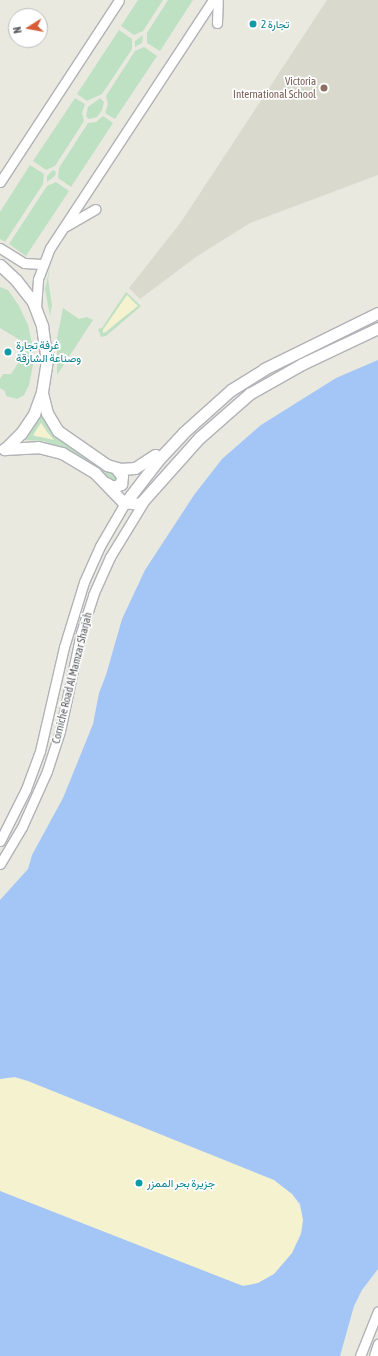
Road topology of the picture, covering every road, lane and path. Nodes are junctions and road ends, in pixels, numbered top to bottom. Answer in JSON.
{"nodes":[{"id":1,"x":119,"y":0,"type":"edge"},
{"id":2,"x":213,"y":0,"type":"edge"},
{"id":3,"x":218,"y":0,"type":"edge"},
{"id":4,"x":217,"y":23,"type":"dead end"},
{"id":5,"x":0,"y":182,"type":"edge"},
{"id":6,"x":95,"y":209,"type":"dead end"},
{"id":7,"x":64,"y":228,"type":"junction"},
{"id":8,"x":0,"y":248,"type":"edge"},
{"id":9,"x":42,"y":264,"type":"junction"},
{"id":10,"x":0,"y":265,"type":"edge"},
{"id":11,"x":37,"y":311,"type":"junction"},
{"id":12,"x":378,"y":313,"type":"edge"},
{"id":13,"x":378,"y":328,"type":"edge"},
{"id":14,"x":42,"y":392,"type":"junction"},
{"id":15,"x":172,"y":444,"type":"junction"},
{"id":16,"x":2,"y":451,"type":"edge"},
{"id":17,"x":183,"y":454,"type":"junction"},
{"id":18,"x":116,"y":468,"type":"junction"},
{"id":19,"x":106,"y":483,"type":"junction"},
{"id":20,"x":143,"y":502,"type":"junction"},
{"id":21,"x":125,"y":503,"type":"junction"},
{"id":22,"x":0,"y":840,"type":"edge"},
{"id":23,"x":0,"y":864,"type":"edge"},
{"id":24,"x":378,"y":1311,"type":"edge"},
{"id":25,"x":378,"y":1344,"type":"edge"},
{"id":26,"x":360,"y":1356,"type":"edge"},
{"id":27,"x":374,"y":1356,"type":"edge"}],
"edges":[{"from":1,"to":5,"type":"street"},
{"from":2,"to":7,"type":"street"},
{"from":3,"to":4,"type":"street"},
{"from":6,"to":7,"type":"street"},
{"from":7,"to":9,"type":"street"},
{"from":8,"to":9,"type":"street"},
{"from":9,"to":11,"type":"street"},
{"from":10,"to":11,"type":"main road"},
{"from":11,"to":14,"type":"main road"},
{"from":12,"to":15,"type":"main road","name":"Corniche Road Al Mamzar Sharjah"},
{"from":13,"to":17,"type":"main road","name":"Corniche Road Al Mamzar Sharjah"},
{"from":14,"to":16,"type":"main road"},
{"from":14,"to":18,"type":"main road"},
{"from":15,"to":17,"type":"main road"},
{"from":15,"to":18,"type":"main road"},
{"from":15,"to":21,"type":"main road","name":"Corniche Road Al Mamzar Sharjah"},
{"from":16,"to":19,"type":"main road"},
{"from":17,"to":20,"type":"main road","name":"Corniche Road Al Mamzar Sharjah"},
{"from":18,"to":19,"type":"main road"},
{"from":19,"to":21,"type":"main road"},
{"from":20,"to":21,"type":"main road"},
{"from":20,"to":23,"type":"street","name":"Corniche Road Al Mamzar Sharjah"},
{"from":21,"to":22,"type":"street","name":"Corniche Road Al Mamzar Sharjah"},
{"from":24,"to":26,"type":"street"},
{"from":25,"to":27,"type":"street"}]}
